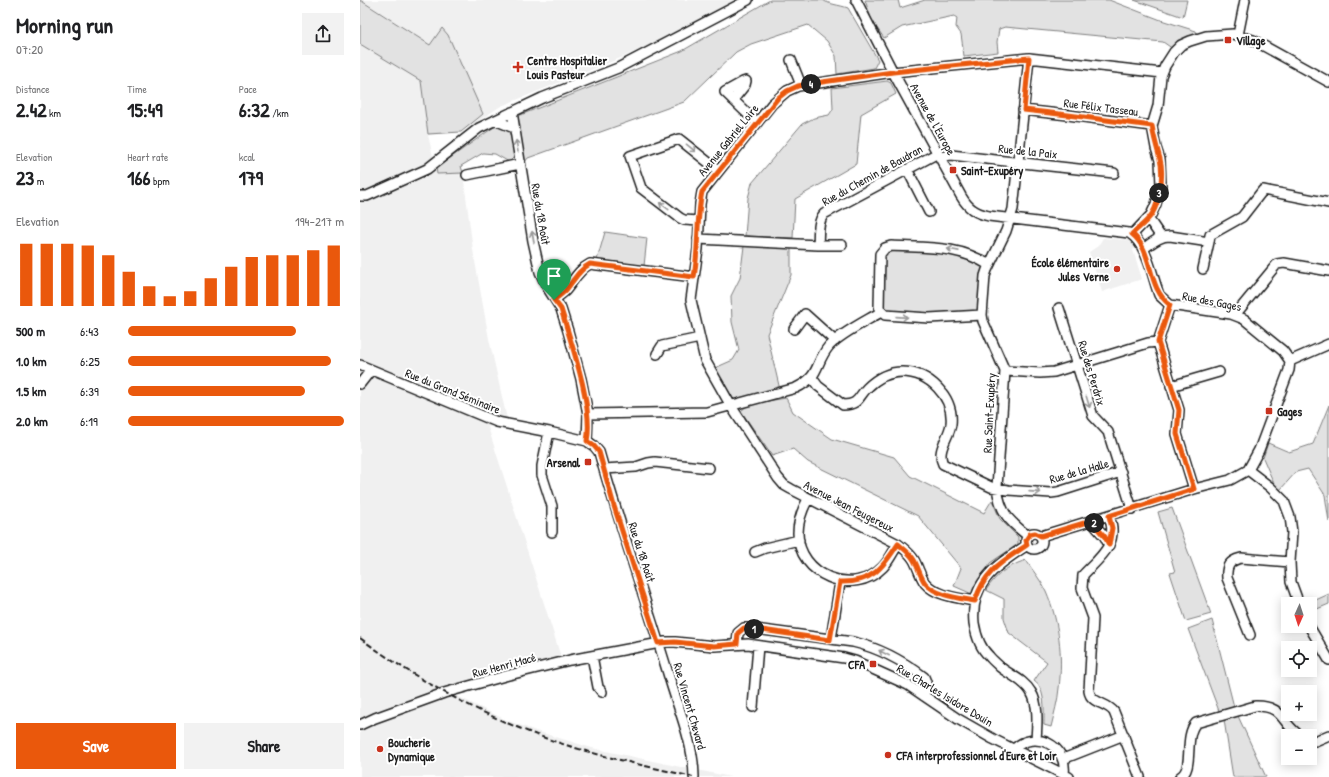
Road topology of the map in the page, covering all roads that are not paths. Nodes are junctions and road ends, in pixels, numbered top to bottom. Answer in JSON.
{"nodes":[{"id":1,"x":748,"y":0,"type":"edge"},
{"id":2,"x":856,"y":0,"type":"edge"},
{"id":3,"x":1245,"y":0,"type":"edge"},
{"id":4,"x":1238,"y":35,"type":"junction"},
{"id":5,"x":1029,"y":58,"type":"junction"},
{"id":6,"x":791,"y":60,"type":"dead end"},
{"id":7,"x":893,"y":72,"type":"junction"},
{"id":8,"x":1162,"y":73,"type":"junction"},
{"id":9,"x":1329,"y":82,"type":"edge"},
{"id":10,"x":801,"y":85,"type":"junction"},
{"id":11,"x":733,"y":100,"type":"dead end"},
{"id":12,"x":1024,"y":110,"type":"junction"},
{"id":13,"x":512,"y":112,"type":"junction"},
{"id":14,"x":495,"y":120,"type":"junction"},
{"id":15,"x":757,"y":122,"type":"junction"},
{"id":16,"x":1152,"y":126,"type":"junction"},
{"id":17,"x":514,"y":128,"type":"junction"},
{"id":18,"x":939,"y":156,"type":"junction"},
{"id":19,"x":1018,"y":162,"type":"junction"},
{"id":20,"x":520,"y":164,"type":"junction"},
{"id":21,"x":907,"y":169,"type":"junction"},
{"id":22,"x":718,"y":170,"type":"junction"},
{"id":23,"x":1114,"y":173,"type":"dead end"},
{"id":24,"x":467,"y":175,"type":"dead end"},
{"id":25,"x":360,"y":196,"type":"edge"},
{"id":26,"x":1329,"y":203,"type":"edge"},
{"id":27,"x":929,"y":212,"type":"dead end"},
{"id":28,"x":1009,"y":218,"type":"junction"},
{"id":29,"x":1148,"y":218,"type":"junction"},
{"id":30,"x":699,"y":221,"type":"junction"},
{"id":31,"x":1132,"y":234,"type":"junction"},
{"id":32,"x":1161,"y":237,"type":"junction"},
{"id":33,"x":698,"y":238,"type":"junction"},
{"id":34,"x":1209,"y":242,"type":"junction"},
{"id":35,"x":818,"y":245,"type":"junction"},
{"id":36,"x":842,"y":245,"type":"dead end"},
{"id":37,"x":1143,"y":249,"type":"junction"},
{"id":38,"x":989,"y":265,"type":"junction"},
{"id":39,"x":1203,"y":269,"type":"dead end"},
{"id":40,"x":1329,"y":270,"type":"edge"},
{"id":41,"x":694,"y":277,"type":"junction"},
{"id":42,"x":554,"y":300,"type":"junction"},
{"id":43,"x":1170,"y":305,"type":"junction"},
{"id":44,"x":1059,"y":308,"type":"dead end"},
{"id":45,"x":881,"y":312,"type":"junction"},
{"id":46,"x":982,"y":314,"type":"junction"},
{"id":47,"x":1235,"y":315,"type":"junction"},
{"id":48,"x":794,"y":329,"type":"dead end"},
{"id":49,"x":700,"y":338,"type":"junction"},
{"id":50,"x":835,"y":341,"type":"junction"},
{"id":51,"x":1158,"y":342,"type":"junction"},
{"id":52,"x":1329,"y":344,"type":"edge"},
{"id":53,"x":657,"y":354,"type":"dead end"},
{"id":54,"x":1290,"y":361,"type":"junction"},
{"id":55,"x":360,"y":365,"type":"edge"},
{"id":56,"x":1077,"y":365,"type":"junction"},
{"id":57,"x":371,"y":370,"type":"junction"},
{"id":58,"x":1005,"y":371,"type":"junction"},
{"id":59,"x":1219,"y":372,"type":"dead end"},
{"id":60,"x":812,"y":378,"type":"junction"},
{"id":61,"x":360,"y":384,"type":"edge"},
{"id":62,"x":1171,"y":386,"type":"junction"},
{"id":63,"x":731,"y":406,"type":"junction"},
{"id":64,"x":588,"y":414,"type":"junction"},
{"id":65,"x":550,"y":432,"type":"junction"},
{"id":66,"x":587,"y":441,"type":"junction"},
{"id":67,"x":709,"y":468,"type":"dead end"},
{"id":68,"x":604,"y":469,"type":"junction"},
{"id":69,"x":1248,"y":470,"type":"junction"},
{"id":70,"x":1120,"y":472,"type":"junction"},
{"id":71,"x":997,"y":487,"type":"junction"},
{"id":72,"x":1194,"y":489,"type":"junction"},
{"id":73,"x":808,"y":498,"type":"junction"},
{"id":74,"x":1132,"y":509,"type":"junction"},
{"id":75,"x":1109,"y":516,"type":"junction"},
{"id":76,"x":1091,"y":521,"type":"junction"},
{"id":77,"x":552,"y":532,"type":"dead end"},
{"id":78,"x":1041,"y":536,"type":"junction"},
{"id":79,"x":798,"y":540,"type":"junction"},
{"id":80,"x":1028,"y":540,"type":"junction"},
{"id":81,"x":898,"y":544,"type":"junction"},
{"id":82,"x":1109,"y":545,"type":"junction"},
{"id":83,"x":755,"y":552,"type":"dead end"},
{"id":84,"x":1290,"y":562,"type":"junction"},
{"id":85,"x":840,"y":582,"type":"junction"},
{"id":86,"x":1296,"y":597,"type":"edge"},
{"id":87,"x":975,"y":601,"type":"junction"},
{"id":88,"x":1313,"y":633,"type":"edge"},
{"id":89,"x":1250,"y":634,"type":"dead end"},
{"id":90,"x":830,"y":640,"type":"junction"},
{"id":91,"x":658,"y":643,"type":"junction"},
{"id":92,"x":737,"y":644,"type":"junction"},
{"id":93,"x":758,"y":646,"type":"junction"},
{"id":94,"x":592,"y":656,"type":"junction"},
{"id":95,"x":1329,"y":660,"type":"edge"},
{"id":96,"x":599,"y":691,"type":"dead end"},
{"id":97,"x":924,"y":696,"type":"junction"},
{"id":98,"x":753,"y":706,"type":"dead end"},
{"id":99,"x":360,"y":725,"type":"edge"},
{"id":100,"x":1292,"y":729,"type":"edge"},
{"id":101,"x":1124,"y":735,"type":"junction"},
{"id":102,"x":1329,"y":735,"type":"edge"},
{"id":103,"x":1036,"y":740,"type":"junction"},
{"id":104,"x":1317,"y":740,"type":"edge"},
{"id":105,"x":1014,"y":749,"type":"junction"},
{"id":106,"x":1063,"y":759,"type":"junction"},
{"id":107,"x":694,"y":773,"type":"edge"},
{"id":108,"x":1066,"y":776,"type":"edge"},
{"id":109,"x":1140,"y":777,"type":"edge"},
{"id":110,"x":1180,"y":777,"type":"edge"}],
"edges":[{"from":1,"to":13,"type":"street"},
{"from":2,"to":7,"type":"street","name":"Avenue de l'Europe"},
{"from":3,"to":4,"type":"street"},
{"from":4,"to":8,"type":"street"},
{"from":4,"to":9,"type":"street"},
{"from":5,"to":7,"type":"street","name":"Avenue Gabriel Loire"},
{"from":5,"to":8,"type":"street","name":"Avenue Gabriel Loire"},
{"from":5,"to":12,"type":"street","name":"Rue Saint-Exupéry"},
{"from":6,"to":10,"type":"street"},
{"from":7,"to":10,"type":"street","name":"Avenue Gabriel Loire"},
{"from":7,"to":18,"type":"street","name":"Avenue de l'Europe"},
{"from":8,"to":16,"type":"street"},
{"from":10,"to":15,"type":"street","name":"Avenue Gabriel Loire"},
{"from":11,"to":15,"type":"street"},
{"from":12,"to":16,"type":"street","name":"Rue Félix Tasseau"},
{"from":12,"to":19,"type":"street","name":"Rue Saint-Exupéry"},
{"from":13,"to":14,"type":"street"},
{"from":13,"to":17,"type":"street","name":"Rue du 18 Août"},
{"from":14,"to":17,"type":"street"},
{"from":14,"to":25,"type":"street"},
{"from":15,"to":22,"type":"street","name":"Avenue Gabriel Loire"},
{"from":16,"to":29,"type":"street"},
{"from":20,"to":17,"type":"street","name":"Rue du 18 Août","one_way":true},
{"from":18,"to":19,"type":"street","name":"Rue de la Paix"},
{"from":18,"to":21,"type":"street","name":"Rue du Chemin de Baudran"},
{"from":18,"to":28,"type":"street","name":"Avenue de l'Europe"},
{"from":19,"to":23,"type":"street","name":"Rue de la Paix"},
{"from":19,"to":28,"type":"street","name":"Rue Saint-Exupéry"},
{"from":20,"to":24,"type":"street"},
{"from":42,"to":20,"type":"street","name":"Rue du 18 Août","one_way":true},
{"from":21,"to":27,"type":"street"},
{"from":21,"to":35,"type":"street","name":"Rue du Chemin de Baudran"},
{"from":22,"to":30,"type":"street","name":"Avenue Gabriel Loire"},
{"from":30,"to":22,"type":"street","one_way":true},
{"from":26,"to":34,"type":"street"},
{"from":28,"to":31,"type":"street","name":"Avenue de l'Europe"},
{"from":28,"to":38,"type":"street","name":"Rue Saint-Exupéry"},
{"from":29,"to":31,"type":"street"},
{"from":29,"to":32,"type":"street"},
{"from":30,"to":33,"type":"street","name":"Avenue Gabriel Loire"},
{"from":31,"to":37,"type":"street","name":"Rue des Gages"},
{"from":32,"to":34,"type":"street"},
{"from":32,"to":37,"type":"street"},
{"from":33,"to":35,"type":"street"},
{"from":33,"to":41,"type":"street","name":"Avenue Gabriel Loire"},
{"from":34,"to":39,"type":"street"},
{"from":35,"to":36,"type":"street"},
{"from":37,"to":43,"type":"street","name":"Rue des Gages"},
{"from":38,"to":45,"type":"street","one_way":true},
{"from":38,"to":46,"type":"street","name":"Rue Saint-Exupéry"},
{"from":40,"to":47,"type":"street"},
{"from":41,"to":42,"type":"street"},
{"from":41,"to":49,"type":"street","name":"Avenue Gabriel Loire"},
{"from":42,"to":64,"type":"street","name":"Rue du 18 Août"},
{"from":43,"to":47,"type":"street","name":"Rue des Gages"},
{"from":43,"to":51,"type":"street"},
{"from":44,"to":56,"type":"street","name":"Rue des Perdrix"},
{"from":45,"to":46,"type":"street","one_way":true},
{"from":45,"to":50,"type":"street"},
{"from":46,"to":58,"type":"street","name":"Rue Saint-Exupéry"},
{"from":47,"to":54,"type":"street","name":"Rue des Gages"},
{"from":48,"to":50,"type":"street"},
{"from":49,"to":53,"type":"street"},
{"from":49,"to":63,"type":"street","name":"Avenue Gabriel Loire"},
{"from":50,"to":60,"type":"street"},
{"from":51,"to":56,"type":"street"},
{"from":51,"to":62,"type":"street"},
{"from":52,"to":54,"type":"street"},
{"from":54,"to":69,"type":"street"},
{"from":55,"to":57,"type":"street","name":"Rue du Grand Séminaire"},
{"from":56,"to":58,"type":"street"},
{"from":56,"to":70,"type":"street","name":"Rue des Perdrix","one_way":true},
{"from":57,"to":61,"type":"street"},
{"from":57,"to":65,"type":"street","name":"Rue du Grand Séminaire"},
{"from":58,"to":71,"type":"street","name":"Rue Saint-Exupéry"},
{"from":59,"to":62,"type":"street"},
{"from":60,"to":63,"type":"street"},
{"from":60,"to":71,"type":"street","name":"Rue de la Halle"},
{"from":62,"to":72,"type":"street"},
{"from":63,"to":64,"type":"street"},
{"from":63,"to":73,"type":"street","name":"Avenue Jean Feugereux"},
{"from":64,"to":66,"type":"street","name":"Rue du 18 Août"},
{"from":65,"to":66,"type":"street","name":"Rue du Grand Séminaire"},
{"from":65,"to":77,"type":"street"},
{"from":66,"to":68,"type":"street","name":"Rue du 18 Août"},
{"from":67,"to":68,"type":"street"},
{"from":68,"to":91,"type":"street","name":"Rue du 18 Août"},
{"from":69,"to":72,"type":"street"},
{"from":69,"to":84,"type":"street"},
{"from":71,"to":70,"type":"street","name":"Rue de la Halle","one_way":true},
{"from":70,"to":74,"type":"street","name":"Rue des Perdrix"},
{"from":71,"to":80,"type":"street","name":"Rue Saint-Exupéry"},
{"from":72,"to":74,"type":"street"},
{"from":73,"to":79,"type":"street"},
{"from":73,"to":81,"type":"street","name":"Avenue Jean Feugereux"},
{"from":74,"to":75,"type":"street"},
{"from":75,"to":76,"type":"street"},
{"from":75,"to":82,"type":"street"},
{"from":76,"to":78,"type":"street"},
{"from":76,"to":82,"type":"street"},
{"from":78,"to":80,"type":"street"},
{"from":78,"to":80,"type":"street"},
{"from":79,"to":83,"type":"street"},
{"from":79,"to":85,"type":"street"},
{"from":80,"to":87,"type":"street"},
{"from":81,"to":85,"type":"street"},
{"from":81,"to":87,"type":"street","name":"Avenue Jean Feugereux"},
{"from":82,"to":101,"type":"street"},
{"from":84,"to":86,"type":"street"},
{"from":84,"to":89,"type":"street"},
{"from":85,"to":90,"type":"street"},
{"from":87,"to":103,"type":"street"},
{"from":88,"to":95,"type":"street"},
{"from":90,"to":92,"type":"street"},
{"from":97,"to":90,"type":"street","one_way":true},
{"from":91,"to":92,"type":"street","name":"Rue Charles Isidore Douin"},
{"from":91,"to":94,"type":"street","name":"Rue Henri Macé"},
{"from":91,"to":107,"type":"street","name":"Rue Vincent Chevard"},
{"from":92,"to":93,"type":"street","name":"Rue Charles Isidore Douin"},
{"from":93,"to":97,"type":"street","name":"Rue Charles Isidore Douin"},
{"from":93,"to":98,"type":"street"},
{"from":94,"to":96,"type":"street"},
{"from":94,"to":99,"type":"street","name":"Rue Henri Macé"},
{"from":97,"to":105,"type":"street","name":"Rue Charles Isidore Douin"},
{"from":100,"to":110,"type":"street"},
{"from":101,"to":106,"type":"street"},
{"from":101,"to":109,"type":"street"},
{"from":102,"to":104,"type":"street"},
{"from":103,"to":105,"type":"street"},
{"from":103,"to":106,"type":"street"},
{"from":105,"to":108,"type":"street","name":"Rue Charles Isidore Douin"},
{"from":106,"to":108,"type":"street"}]}
